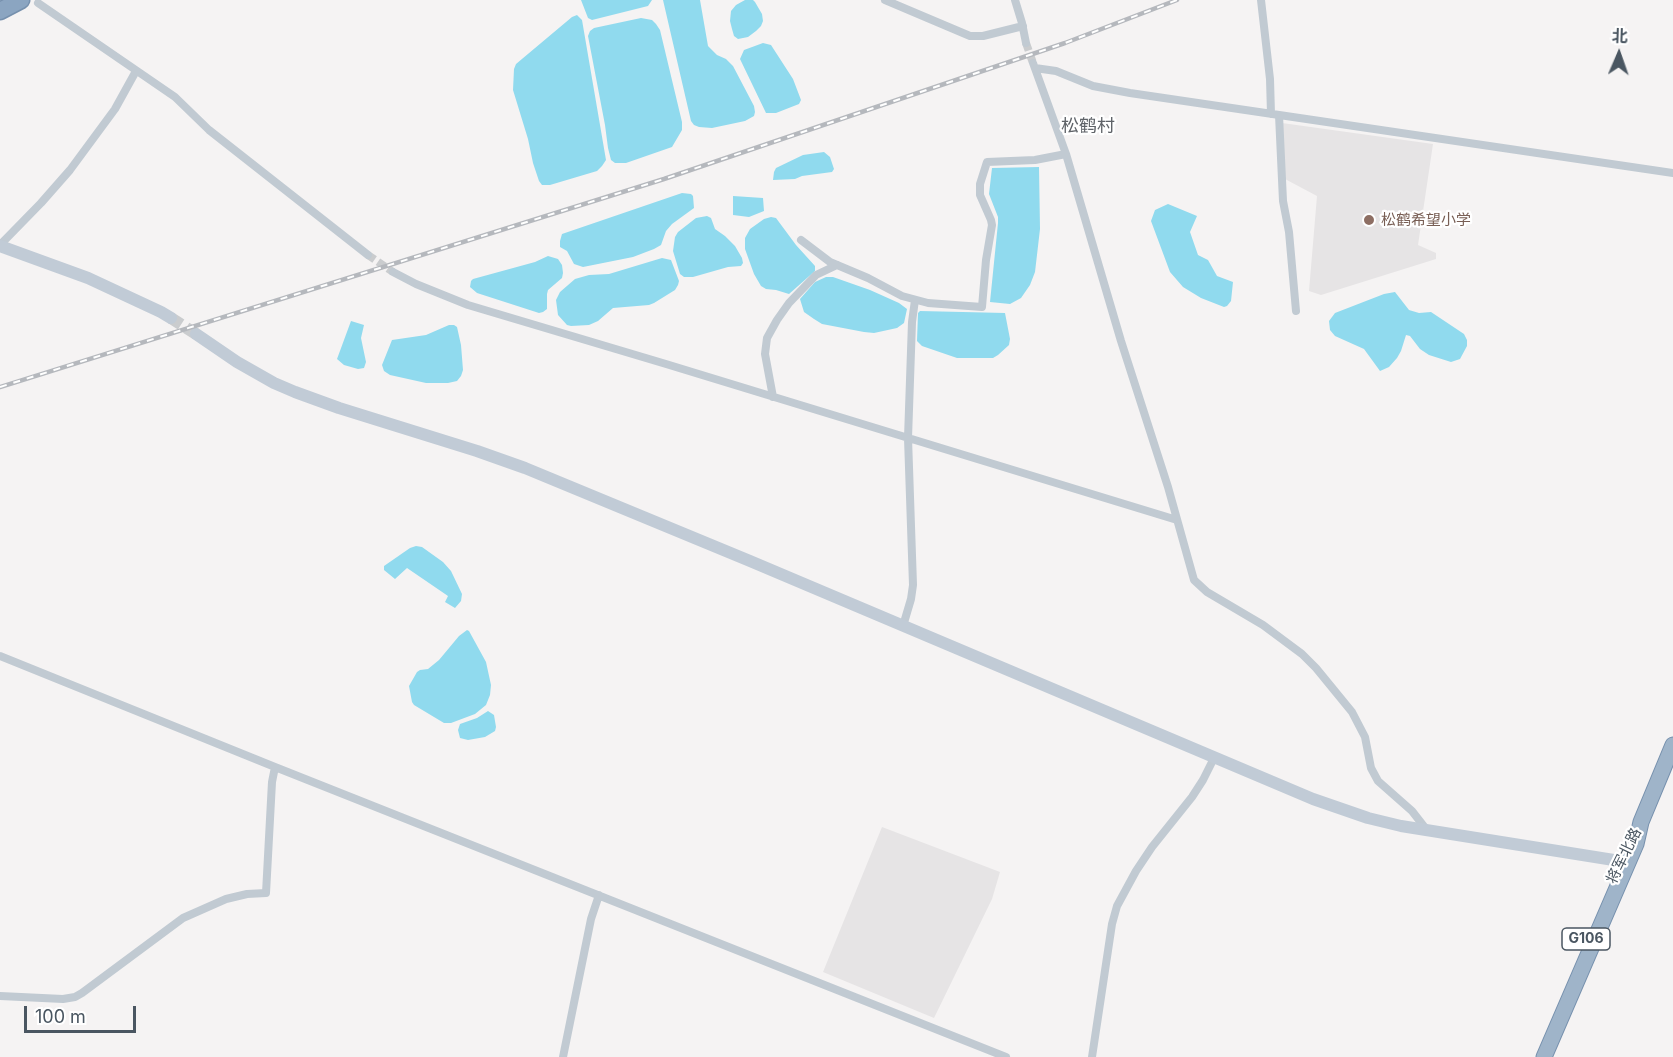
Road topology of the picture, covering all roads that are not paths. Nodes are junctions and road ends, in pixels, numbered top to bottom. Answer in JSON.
{"nodes":[{"id":1,"x":21,"y":0,"type":"edge"},
{"id":2,"x":885,"y":0,"type":"edge"},
{"id":3,"x":1015,"y":0,"type":"edge"},
{"id":4,"x":1261,"y":0,"type":"edge"},
{"id":5,"x":38,"y":3,"type":"dead end"},
{"id":6,"x":0,"y":11,"type":"edge"},
{"id":7,"x":1023,"y":26,"type":"junction"},
{"id":8,"x":1026,"y":43,"type":"tunnel mouth"},
{"id":9,"x":136,"y":71,"type":"junction"},
{"id":10,"x":1275,"y":115,"type":"junction"},
{"id":11,"x":1066,"y":154,"type":"junction"},
{"id":12,"x":1673,"y":173,"type":"edge"},
{"id":13,"x":801,"y":240,"type":"dead end"},
{"id":14,"x":0,"y":245,"type":"edge"},
{"id":15,"x":368,"y":255,"type":"tunnel mouth"},
{"id":16,"x":837,"y":265,"type":"junction"},
{"id":17,"x":393,"y":272,"type":"tunnel mouth"},
{"id":18,"x":915,"y":300,"type":"junction"},
{"id":19,"x":1296,"y":311,"type":"dead end"},
{"id":20,"x":171,"y":318,"type":"tunnel mouth"},
{"id":21,"x":196,"y":334,"type":"tunnel mouth"},
{"id":22,"x":773,"y":396,"type":"junction"},
{"id":23,"x":908,"y":438,"type":"junction"},
{"id":24,"x":1177,"y":520,"type":"junction"},
{"id":25,"x":903,"y":626,"type":"junction"},
{"id":26,"x":0,"y":656,"type":"edge"},
{"id":27,"x":1673,"y":745,"type":"edge"},
{"id":28,"x":1214,"y":758,"type":"junction"},
{"id":29,"x":275,"y":767,"type":"junction"},
{"id":30,"x":1641,"y":822,"type":"junction"},
{"id":31,"x":1426,"y":830,"type":"junction"},
{"id":32,"x":1620,"y":861,"type":"junction"},
{"id":33,"x":599,"y":895,"type":"junction"},
{"id":34,"x":0,"y":996,"type":"edge"},
{"id":35,"x":563,"y":1057,"type":"edge"},
{"id":36,"x":1006,"y":1057,"type":"edge"},
{"id":37,"x":1092,"y":1057,"type":"edge"},
{"id":38,"x":1534,"y":1057,"type":"edge"},
{"id":39,"x":1544,"y":1057,"type":"edge"}],
"edges":[{"from":1,"to":6,"type":"highway"},
{"from":2,"to":7,"type":"street"},
{"from":3,"to":7,"type":"street"},
{"from":4,"to":10,"type":"street"},
{"from":5,"to":9,"type":"street"},
{"from":7,"to":8,"type":"street"},
{"from":9,"to":14,"type":"street"},
{"from":9,"to":15,"type":"street"},
{"from":10,"to":11,"type":"street"},
{"from":10,"to":12,"type":"street"},
{"from":10,"to":19,"type":"street"},
{"from":11,"to":18,"type":"street"},
{"from":11,"to":24,"type":"street"},
{"from":13,"to":16,"type":"street"},
{"from":14,"to":20,"type":"main road"},
{"from":16,"to":18,"type":"street"},
{"from":16,"to":22,"type":"street"},
{"from":17,"to":22,"type":"street"},
{"from":18,"to":23,"type":"street"},
{"from":21,"to":25,"type":"main road"},
{"from":22,"to":23,"type":"street"},
{"from":23,"to":24,"type":"street"},
{"from":23,"to":25,"type":"street"},
{"from":24,"to":31,"type":"street"},
{"from":25,"to":28,"type":"main road"},
{"from":26,"to":29,"type":"street"},
{"from":27,"to":30,"type":"highway","number":"G106"},
{"from":28,"to":31,"type":"main road"},
{"from":28,"to":37,"type":"street"},
{"from":29,"to":33,"type":"street"},
{"from":29,"to":34,"type":"street"},
{"from":30,"to":32,"type":"highway","name":"将军北路","number":"G106"},
{"from":30,"to":39,"type":"highway","name":"将军北路","number":"G106"},
{"from":31,"to":32,"type":"main road"},
{"from":32,"to":38,"type":"highway","name":"将军北路","number":"G106"},
{"from":33,"to":35,"type":"street"},
{"from":33,"to":36,"type":"street"}]}
